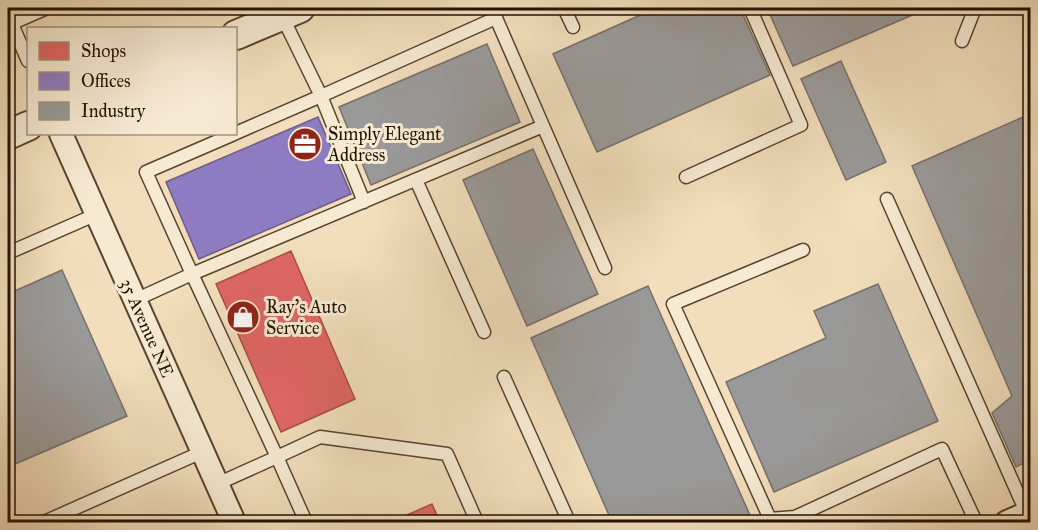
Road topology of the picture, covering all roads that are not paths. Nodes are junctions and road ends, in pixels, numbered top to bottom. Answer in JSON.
{"nodes":[{"id":1,"x":47,"y":8,"type":"edge"},
{"id":2,"x":564,"y":8,"type":"edge"},
{"id":3,"x":750,"y":8,"type":"edge"},
{"id":4,"x":975,"y":8,"type":"edge"},
{"id":5,"x":296,"y":9,"type":"edge"},
{"id":6,"x":494,"y":13,"type":"edge"},
{"id":7,"x":9,"y":21,"type":"edge"},
{"id":8,"x":573,"y":27,"type":"dead end"},
{"id":9,"x":237,"y":35,"type":"edge"},
{"id":10,"x":962,"y":42,"type":"dead end"},
{"id":11,"x":27,"y":59,"type":"edge"},
{"id":12,"x":321,"y":96,"type":"junction"},
{"id":13,"x":27,"y":126,"type":"edge"},
{"id":14,"x":543,"y":126,"type":"junction"},
{"id":15,"x":237,"y":132,"type":"edge"},
{"id":16,"x":8,"y":135,"type":"edge"},
{"id":17,"x":61,"y":135,"type":"edge"},
{"id":18,"x":230,"y":135,"type":"edge"},
{"id":19,"x":686,"y":177,"type":"dead end"},
{"id":20,"x":416,"y":180,"type":"junction"},
{"id":21,"x":887,"y":199,"type":"dead end"},
{"id":22,"x":364,"y":202,"type":"junction"},
{"id":23,"x":97,"y":214,"type":"junction"},
{"id":24,"x":804,"y":250,"type":"dead end"},
{"id":25,"x":8,"y":253,"type":"edge"},
{"id":26,"x":605,"y":267,"type":"dead end"},
{"id":27,"x":192,"y":274,"type":"junction"},
{"id":28,"x":135,"y":300,"type":"junction"},
{"id":29,"x":484,"y":332,"type":"dead end"},
{"id":30,"x":504,"y":376,"type":"dead end"},
{"id":31,"x":202,"y":452,"type":"junction"},
{"id":32,"x":277,"y":457,"type":"junction"},
{"id":33,"x":217,"y":484,"type":"junction"},
{"id":34,"x":1022,"y":516,"type":"edge"},
{"id":35,"x":796,"y":520,"type":"edge"},
{"id":36,"x":44,"y":522,"type":"edge"},
{"id":37,"x":234,"y":522,"type":"edge"},
{"id":38,"x":306,"y":522,"type":"edge"},
{"id":39,"x":477,"y":522,"type":"edge"},
{"id":40,"x":569,"y":522,"type":"edge"},
{"id":41,"x":976,"y":522,"type":"edge"}],
"edges":[{"from":1,"to":7,"type":"lane"},
{"from":2,"to":8,"type":"lane"},
{"from":3,"to":19,"type":"lane"},
{"from":4,"to":10,"type":"lane"},
{"from":5,"to":9,"type":"street"},
{"from":5,"to":12,"type":"lane"},
{"from":6,"to":12,"type":"lane"},
{"from":6,"to":14,"type":"lane"},
{"from":7,"to":11,"type":"lane"},
{"from":12,"to":15,"type":"lane"},
{"from":12,"to":22,"type":"lane"},
{"from":13,"to":16,"type":"street"},
{"from":14,"to":20,"type":"lane"},
{"from":14,"to":26,"type":"lane"},
{"from":17,"to":23,"type":"street","name":"35 Avenue NE"},
{"from":18,"to":27,"type":"lane"},
{"from":20,"to":22,"type":"lane"},
{"from":20,"to":29,"type":"lane"},
{"from":21,"to":34,"type":"lane"},
{"from":22,"to":27,"type":"lane"},
{"from":23,"to":25,"type":"lane"},
{"from":23,"to":28,"type":"street","name":"35 Avenue NE"},
{"from":24,"to":35,"type":"lane"},
{"from":27,"to":28,"type":"lane"},
{"from":27,"to":32,"type":"lane"},
{"from":28,"to":31,"type":"street","name":"35 Avenue NE"},
{"from":30,"to":40,"type":"lane"},
{"from":31,"to":33,"type":"street","name":"35 Avenue NE"},
{"from":31,"to":36,"type":"lane"},
{"from":32,"to":33,"type":"lane"},
{"from":32,"to":38,"type":"lane"},
{"from":32,"to":39,"type":"lane"},
{"from":33,"to":37,"type":"street","name":"35 Avenue NE"},
{"from":35,"to":41,"type":"lane"}]}
